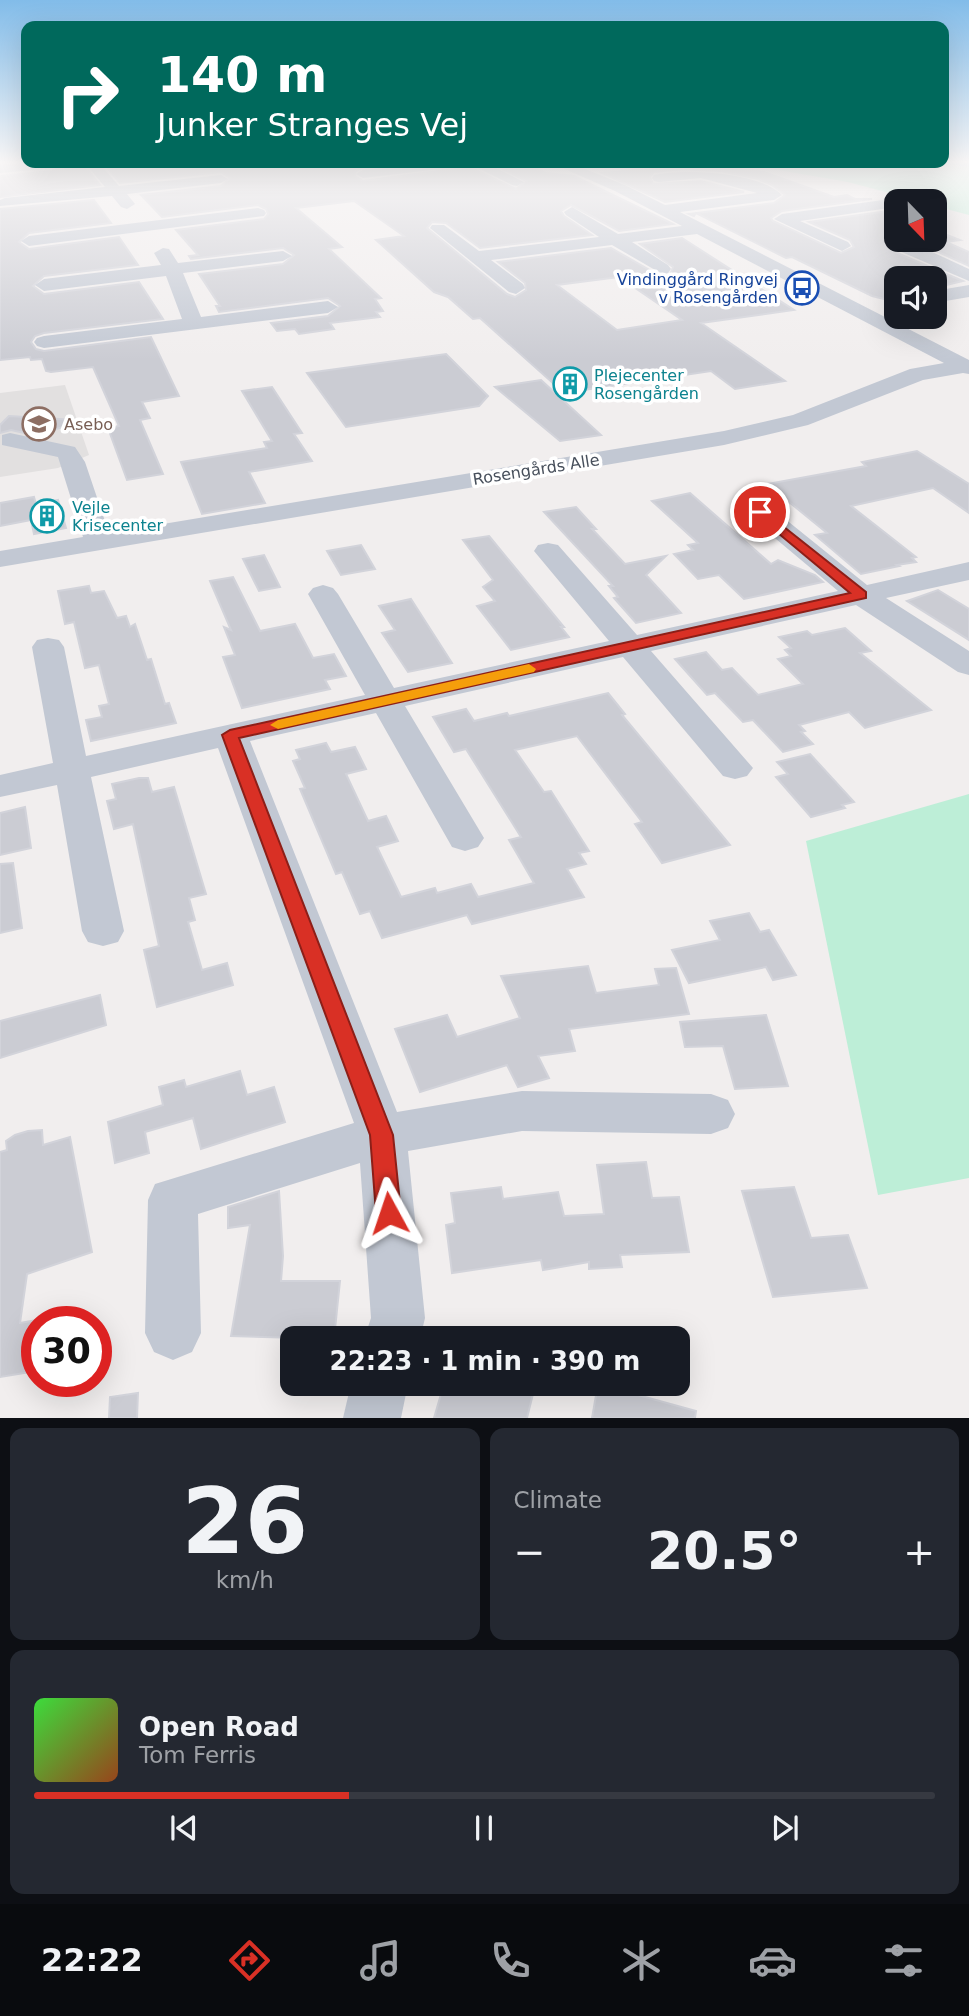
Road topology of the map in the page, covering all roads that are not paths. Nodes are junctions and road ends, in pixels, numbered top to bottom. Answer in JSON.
{"nodes":[{"id":1,"x":129,"y":228,"type":"edge"},
{"id":2,"x":147,"y":228,"type":"edge"},
{"id":3,"x":438,"y":228,"type":"dead end"},
{"id":4,"x":598,"y":228,"type":"edge"},
{"id":5,"x":806,"y":228,"type":"edge"},
{"id":6,"x":699,"y":229,"type":"joint"},
{"id":7,"x":615,"y":239,"type":"junction"},
{"id":8,"x":29,"y":241,"type":"dead end"},
{"id":9,"x":809,"y":251,"type":"dead end"},
{"id":10,"x":917,"y":252,"type":"edge"},
{"id":11,"x":283,"y":256,"type":"dead end"},
{"id":12,"x":477,"y":257,"type":"junction"},
{"id":13,"x":662,"y":268,"type":"dead end"},
{"id":14,"x":173,"y":270,"type":"junction"},
{"id":15,"x":969,"y":276,"type":"edge"},
{"id":16,"x":44,"y":285,"type":"dead end"},
{"id":17,"x":516,"y":288,"type":"dead end"},
{"id":18,"x":969,"y":291,"type":"edge"},
{"id":19,"x":947,"y":295,"type":"edge"},
{"id":20,"x":947,"y":298,"type":"edge"},
{"id":21,"x":969,"y":304,"type":"edge"},
{"id":22,"x":883,"y":305,"type":"dead end"},
{"id":23,"x":328,"y":307,"type":"dead end"},
{"id":24,"x":858,"y":310,"type":"junction"},
{"id":25,"x":194,"y":324,"type":"junction"},
{"id":26,"x":44,"y":342,"type":"dead end"},
{"id":27,"x":967,"y":367,"type":"edge"},
{"id":28,"x":4,"y":437,"type":"edge"},
{"id":29,"x":760,"y":512,"type":"dead end"},
{"id":30,"x":98,"y":542,"type":"junction"},
{"id":31,"x":548,"y":551,"type":"dead end"},
{"id":32,"x":0,"y":559,"type":"edge"},
{"id":33,"x":969,"y":571,"type":"edge"},
{"id":34,"x":323,"y":594,"type":"dead end"},
{"id":35,"x":861,"y":595,"type":"junction"},
{"id":36,"x":631,"y":646,"type":"junction"},
{"id":37,"x":48,"y":647,"type":"dead end"},
{"id":38,"x":969,"y":665,"type":"edge"},
{"id":39,"x":387,"y":700,"type":"junction"},
{"id":40,"x":230,"y":735,"type":"junction"},
{"id":41,"x":735,"y":768,"type":"dead end"},
{"id":42,"x":72,"y":771,"type":"junction"},
{"id":43,"x":0,"y":786,"type":"edge"},
{"id":44,"x":464,"y":838,"type":"dead end"},
{"id":45,"x":103,"y":931,"type":"dead end"},
{"id":46,"x":711,"y":1114,"type":"dead end"},
{"id":47,"x":382,"y":1135,"type":"junction"},
{"id":48,"x":396,"y":1326,"type":"edge"},
{"id":49,"x":173,"y":1333,"type":"dead end"},
{"id":50,"x":377,"y":1396,"type":"edge"},
{"id":51,"x":372,"y":1418,"type":"edge"}],
"edges":[{"from":1,"to":8,"type":"street"},
{"from":2,"to":14,"type":"street"},
{"from":3,"to":12,"type":"street"},
{"from":4,"to":7,"type":"street"},
{"from":5,"to":9,"type":"street"},
{"from":6,"to":7,"type":"street"},
{"from":6,"to":24,"type":"street"},
{"from":7,"to":12,"type":"street"},
{"from":7,"to":13,"type":"street"},
{"from":10,"to":15,"type":"street"},
{"from":11,"to":14,"type":"street"},
{"from":12,"to":17,"type":"street"},
{"from":14,"to":16,"type":"street"},
{"from":14,"to":25,"type":"street"},
{"from":18,"to":19,"type":"street"},
{"from":20,"to":21,"type":"street"},
{"from":22,"to":24,"type":"street"},
{"from":23,"to":25,"type":"street"},
{"from":24,"to":27,"type":"street"},
{"from":25,"to":26,"type":"street"},
{"from":27,"to":30,"type":"street","name":"Rosengårds Alle"},
{"from":28,"to":30,"type":"street"},
{"from":29,"to":35,"type":"street"},
{"from":30,"to":32,"type":"street","name":"Rosengårds Alle"},
{"from":31,"to":36,"type":"street"},
{"from":33,"to":35,"type":"street"},
{"from":34,"to":39,"type":"street"},
{"from":35,"to":36,"type":"street"},
{"from":35,"to":38,"type":"street"},
{"from":36,"to":39,"type":"street"},
{"from":36,"to":41,"type":"street"},
{"from":37,"to":42,"type":"street"},
{"from":39,"to":40,"type":"street"},
{"from":39,"to":44,"type":"street"},
{"from":40,"to":42,"type":"street"},
{"from":40,"to":47,"type":"street"},
{"from":42,"to":43,"type":"street"},
{"from":42,"to":45,"type":"street"},
{"from":46,"to":47,"type":"street"},
{"from":47,"to":48,"type":"street"},
{"from":47,"to":49,"type":"street"},
{"from":50,"to":51,"type":"street"}]}
